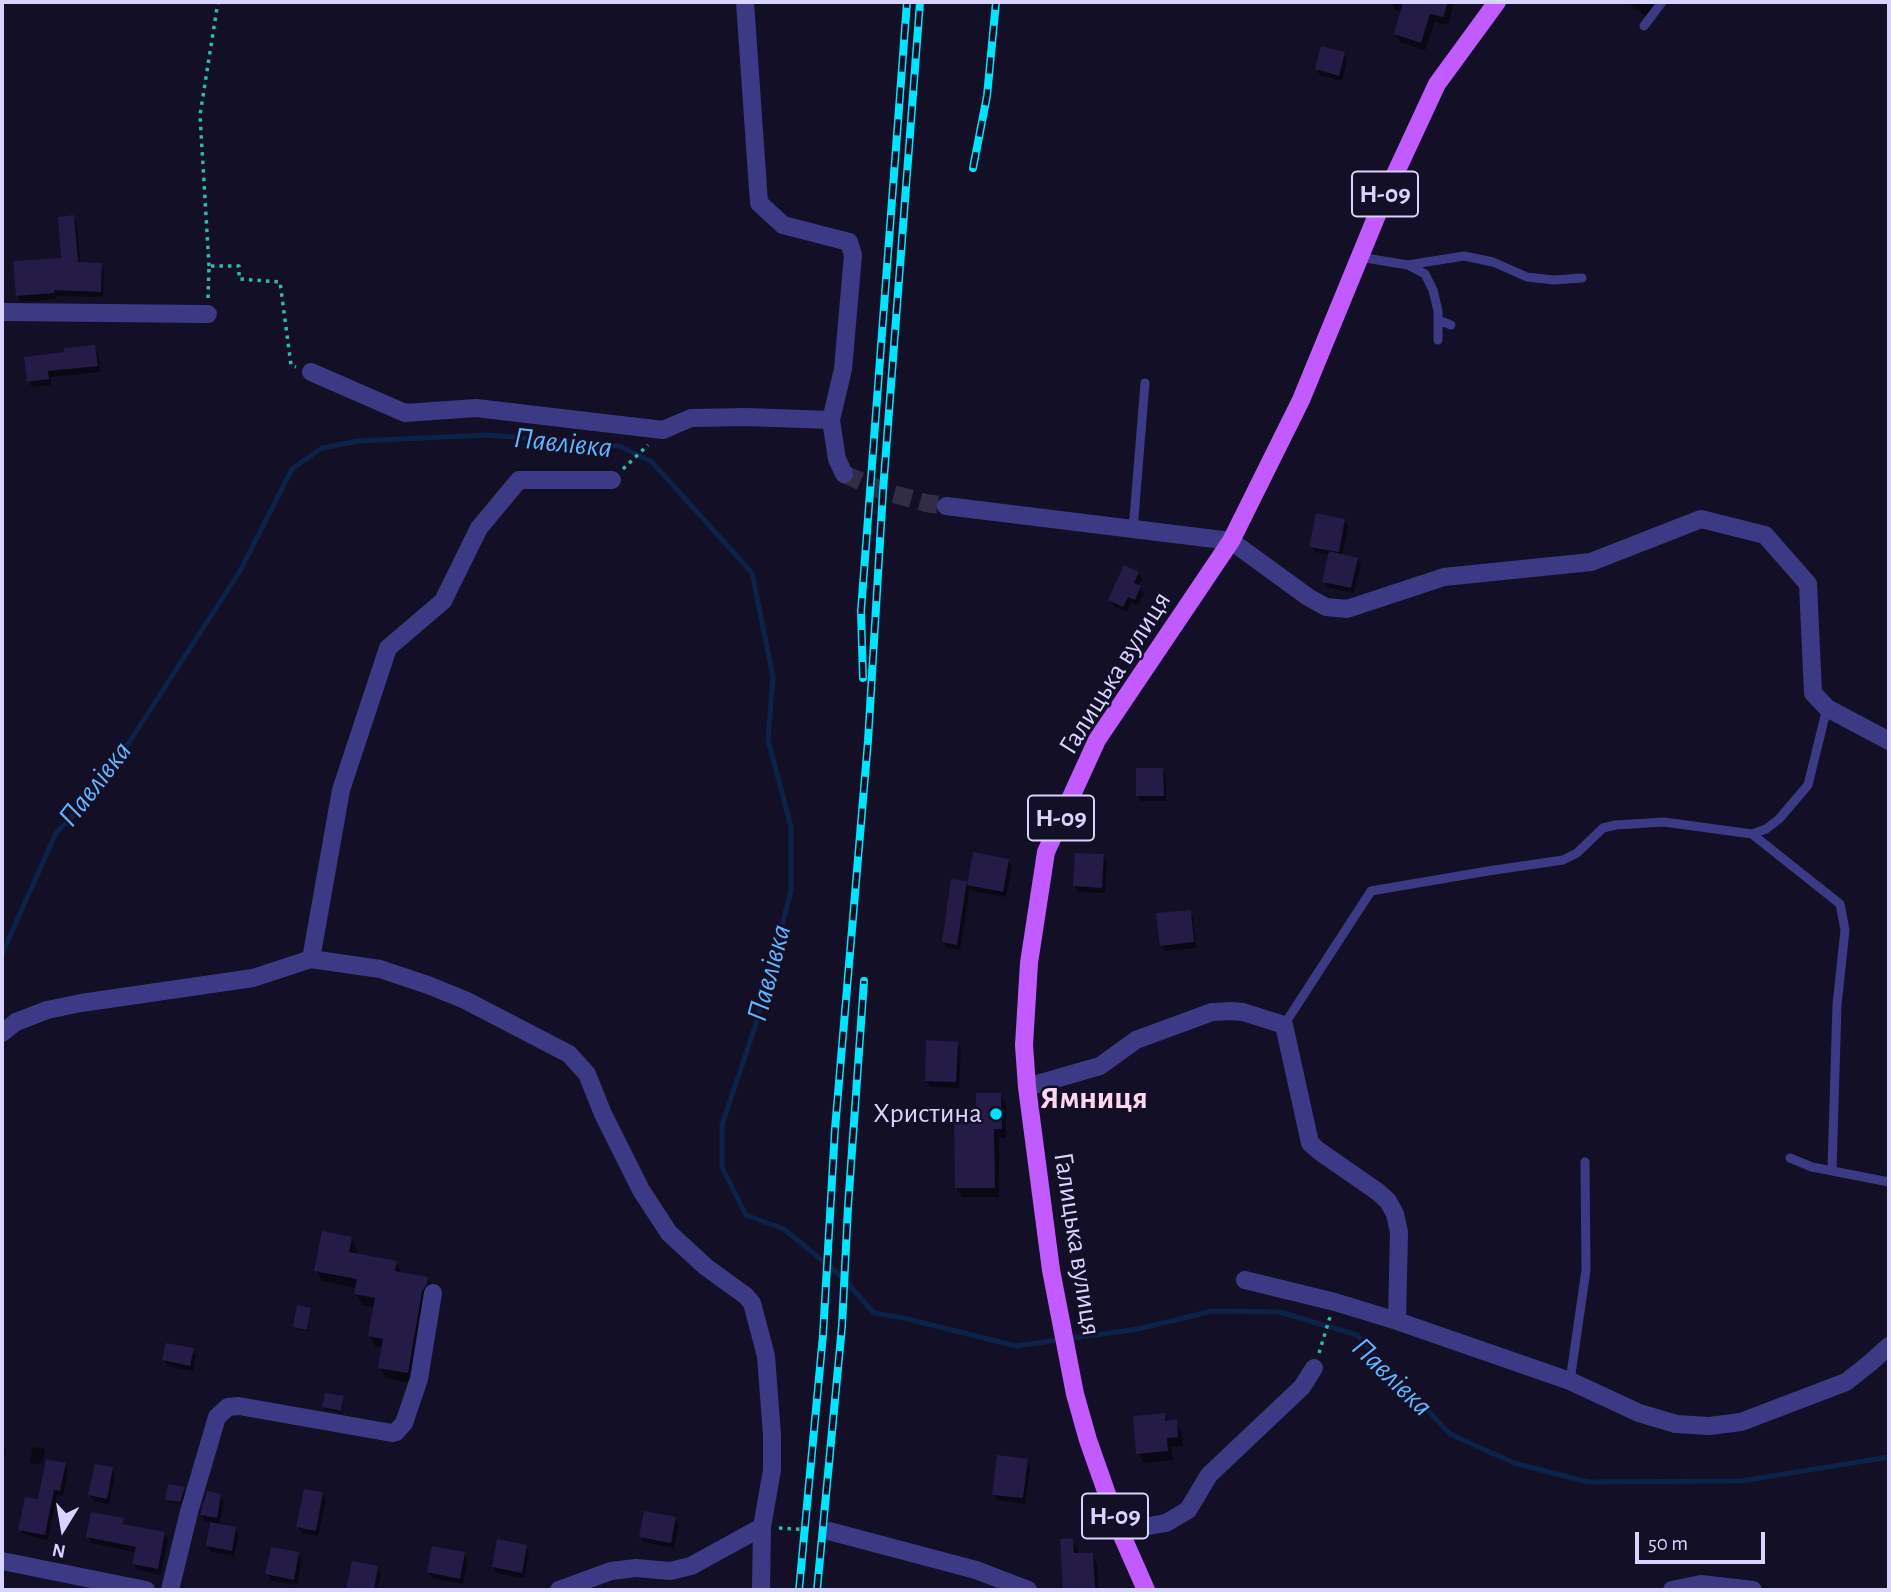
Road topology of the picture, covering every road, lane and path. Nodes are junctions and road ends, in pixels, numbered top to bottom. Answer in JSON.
{"nodes":[{"id":1,"x":218,"y":2,"type":"edge"},
{"id":2,"x":745,"y":2,"type":"edge"},
{"id":3,"x":1497,"y":2,"type":"edge"},
{"id":4,"x":1662,"y":2,"type":"edge"},
{"id":5,"x":1644,"y":26,"type":"dead end"},
{"id":6,"x":1359,"y":257,"type":"junction"},
{"id":7,"x":1408,"y":265,"type":"junction"},
{"id":8,"x":209,"y":266,"type":"junction"},
{"id":9,"x":1582,"y":278,"type":"dead end"},
{"id":10,"x":2,"y":312,"type":"edge"},
{"id":11,"x":208,"y":314,"type":"joint"},
{"id":12,"x":1438,"y":320,"type":"junction"},
{"id":13,"x":1451,"y":326,"type":"dead end"},
{"id":14,"x":1438,"y":340,"type":"dead end"},
{"id":15,"x":311,"y":372,"type":"joint"},
{"id":16,"x":1145,"y":383,"type":"dead end"},
{"id":17,"x":831,"y":420,"type":"junction"},
{"id":18,"x":656,"y":436,"type":"dead end"},
{"id":19,"x":844,"y":474,"type":"dead end"},
{"id":20,"x":616,"y":476,"type":"joint"},
{"id":21,"x":946,"y":506,"type":"tunnel mouth"},
{"id":22,"x":1133,"y":530,"type":"junction"},
{"id":23,"x":1231,"y":541,"type":"junction"},
{"id":24,"x":1827,"y":708,"type":"junction"},
{"id":25,"x":1889,"y":740,"type":"edge"},
{"id":26,"x":1752,"y":834,"type":"junction"},
{"id":27,"x":311,"y":959,"type":"junction"},
{"id":28,"x":1284,"y":1025,"type":"junction"},
{"id":29,"x":2,"y":1032,"type":"edge"},
{"id":30,"x":1027,"y":1087,"type":"junction"},
{"id":31,"x":1790,"y":1158,"type":"dead end"},
{"id":32,"x":1585,"y":1162,"type":"dead end"},
{"id":33,"x":1832,"y":1170,"type":"junction"},
{"id":34,"x":1889,"y":1182,"type":"edge"},
{"id":35,"x":1245,"y":1280,"type":"dead end"},
{"id":36,"x":433,"y":1293,"type":"dead end"},
{"id":37,"x":1335,"y":1302,"type":"junction"},
{"id":38,"x":1397,"y":1321,"type":"junction"},
{"id":39,"x":1889,"y":1346,"type":"edge"},
{"id":40,"x":1314,"y":1368,"type":"joint"},
{"id":41,"x":1570,"y":1381,"type":"junction"},
{"id":42,"x":762,"y":1527,"type":"junction"},
{"id":43,"x":829,"y":1531,"type":"joint"},
{"id":44,"x":1120,"y":1531,"type":"junction"},
{"id":45,"x":2,"y":1561,"type":"edge"},
{"id":46,"x":146,"y":1590,"type":"edge"},
{"id":47,"x":170,"y":1590,"type":"edge"},
{"id":48,"x":559,"y":1590,"type":"edge"},
{"id":49,"x":761,"y":1590,"type":"edge"},
{"id":50,"x":1028,"y":1590,"type":"edge"},
{"id":51,"x":1146,"y":1590,"type":"edge"},
{"id":52,"x":1672,"y":1590,"type":"edge"},
{"id":53,"x":1753,"y":1590,"type":"edge"}],
"edges":[{"from":1,"to":8,"type":"path"},
{"from":2,"to":17,"type":"street"},
{"from":3,"to":6,"type":"main road","name":"Галицька вулиця","number":"Н-09"},
{"from":4,"to":5,"type":"lane"},
{"from":6,"to":7,"type":"lane"},
{"from":6,"to":23,"type":"main road","name":"Галицька вулиця","number":"Н-09"},
{"from":7,"to":9,"type":"lane"},
{"from":7,"to":12,"type":"lane"},
{"from":8,"to":11,"type":"path"},
{"from":8,"to":15,"type":"path"},
{"from":10,"to":11,"type":"street"},
{"from":12,"to":13,"type":"lane"},
{"from":12,"to":14,"type":"lane"},
{"from":15,"to":17,"type":"street"},
{"from":16,"to":22,"type":"lane"},
{"from":17,"to":19,"type":"street"},
{"from":18,"to":20,"type":"path"},
{"from":20,"to":27,"type":"street"},
{"from":21,"to":22,"type":"street"},
{"from":22,"to":23,"type":"street"},
{"from":23,"to":24,"type":"street"},
{"from":23,"to":30,"type":"main road","name":"Галицька вулиця","number":"Н-09"},
{"from":24,"to":25,"type":"street"},
{"from":24,"to":26,"type":"lane"},
{"from":26,"to":28,"type":"lane"},
{"from":26,"to":33,"type":"lane"},
{"from":27,"to":29,"type":"street"},
{"from":27,"to":42,"type":"street"},
{"from":28,"to":30,"type":"street"},
{"from":28,"to":38,"type":"street"},
{"from":30,"to":44,"type":"main road","name":"Галицька вулиця","number":"Н-09"},
{"from":31,"to":33,"type":"lane"},
{"from":32,"to":41,"type":"lane"},
{"from":33,"to":34,"type":"lane"},
{"from":35,"to":37,"type":"street"},
{"from":36,"to":47,"type":"street"},
{"from":37,"to":38,"type":"street"},
{"from":37,"to":40,"type":"path"},
{"from":38,"to":41,"type":"street"},
{"from":39,"to":41,"type":"street"},
{"from":40,"to":44,"type":"street"},
{"from":42,"to":43,"type":"path"},
{"from":42,"to":48,"type":"street"},
{"from":42,"to":49,"type":"street"},
{"from":43,"to":50,"type":"street"},
{"from":44,"to":51,"type":"main road","name":"Галицька вулиця","number":"Н-09"},
{"from":45,"to":46,"type":"street"},
{"from":52,"to":53,"type":"street"}]}
